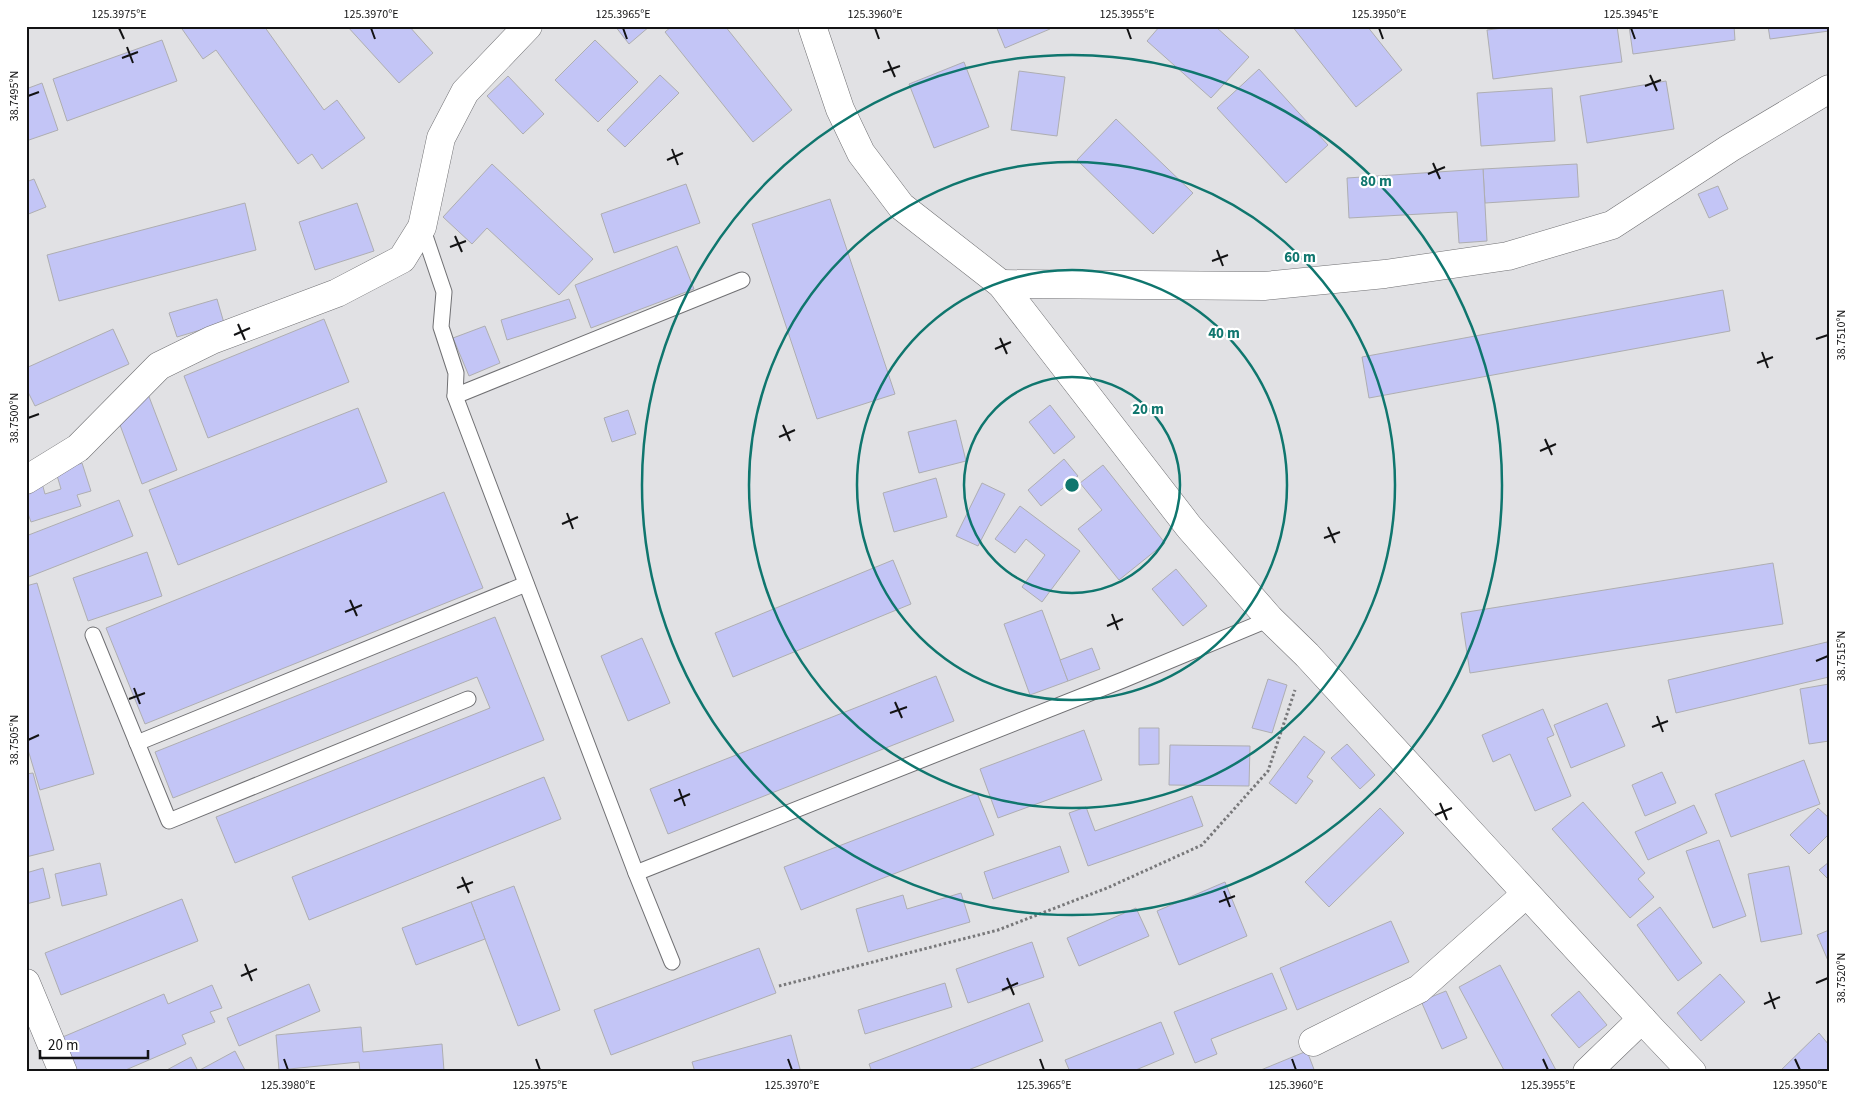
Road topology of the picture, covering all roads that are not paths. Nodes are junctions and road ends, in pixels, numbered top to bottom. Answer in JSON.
{"nodes":[{"id":1,"x":528,"y":26,"type":"edge"},
{"id":2,"x":812,"y":26,"type":"edge"},
{"id":3,"x":1829,"y":90,"type":"edge"},
{"id":4,"x":422,"y":227,"type":"junction"},
{"id":5,"x":742,"y":280,"type":"dead end"},
{"id":6,"x":1001,"y":284,"type":"junction"},
{"id":7,"x":455,"y":396,"type":"junction"},
{"id":8,"x":26,"y":480,"type":"edge"},
{"id":9,"x":526,"y":584,"type":"junction"},
{"id":10,"x":1270,"y":619,"type":"junction"},
{"id":11,"x":93,"y":635,"type":"dead end"},
{"id":12,"x":468,"y":699,"type":"dead end"},
{"id":13,"x":137,"y":743,"type":"junction"},
{"id":14,"x":636,"y":873,"type":"junction"},
{"id":15,"x":1526,"y":894,"type":"junction"},
{"id":16,"x":672,"y":962,"type":"dead end"},
{"id":17,"x":26,"y":983,"type":"edge"},
{"id":18,"x":1642,"y":1019,"type":"junction"},
{"id":19,"x":1313,"y":1042,"type":"dead end"},
{"id":20,"x":63,"y":1072,"type":"edge"},
{"id":21,"x":1587,"y":1072,"type":"edge"},
{"id":22,"x":1692,"y":1072,"type":"edge"}],
"edges":[{"from":1,"to":4,"type":"street"},
{"from":2,"to":6,"type":"street"},
{"from":3,"to":6,"type":"street"},
{"from":4,"to":7,"type":"lane"},
{"from":4,"to":8,"type":"street"},
{"from":5,"to":7,"type":"lane"},
{"from":6,"to":10,"type":"street"},
{"from":7,"to":9,"type":"lane"},
{"from":9,"to":13,"type":"lane"},
{"from":9,"to":14,"type":"lane"},
{"from":10,"to":14,"type":"lane"},
{"from":10,"to":15,"type":"street"},
{"from":11,"to":13,"type":"lane"},
{"from":12,"to":13,"type":"lane"},
{"from":14,"to":16,"type":"lane"},
{"from":15,"to":18,"type":"street"},
{"from":15,"to":19,"type":"street"},
{"from":17,"to":20,"type":"street"},
{"from":18,"to":21,"type":"street"},
{"from":18,"to":22,"type":"street"}]}
